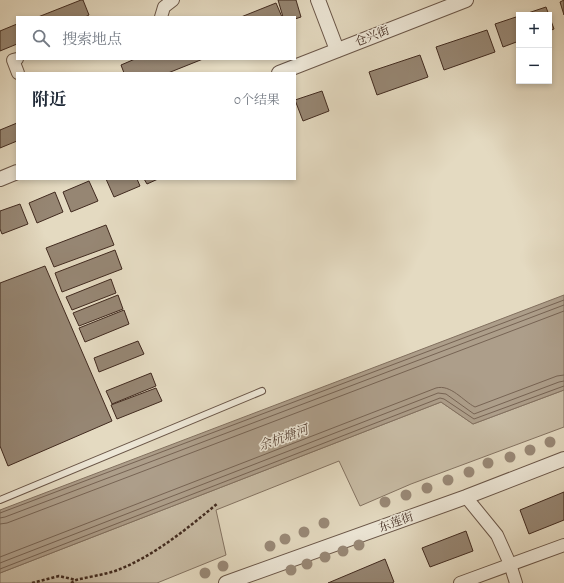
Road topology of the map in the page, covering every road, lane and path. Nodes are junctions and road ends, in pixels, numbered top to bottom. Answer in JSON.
{"nodes":[{"id":1,"x":173,"y":0,"type":"edge"},
{"id":2,"x":318,"y":0,"type":"edge"},
{"id":3,"x":466,"y":0,"type":"edge"},
{"id":4,"x":161,"y":16,"type":"edge"},
{"id":5,"x":337,"y":50,"type":"junction"},
{"id":6,"x":16,"y":59,"type":"edge"},
{"id":7,"x":18,"y":72,"type":"edge"},
{"id":8,"x":282,"y":72,"type":"edge"},
{"id":9,"x":16,"y":172,"type":"edge"},
{"id":10,"x":0,"y":178,"type":"edge"},
{"id":11,"x":262,"y":391,"type":"dead end"},
{"id":12,"x":564,"y":459,"type":"edge"},
{"id":13,"x":466,"y":497,"type":"junction"},
{"id":14,"x":0,"y":500,"type":"edge"},
{"id":15,"x":218,"y":503,"type":"dead end"},
{"id":16,"x":564,"y":545,"type":"edge"},
{"id":17,"x":510,"y":564,"type":"junction"},
{"id":18,"x":76,"y":580,"type":"junction"},
{"id":19,"x":32,"y":583,"type":"edge"},
{"id":20,"x":71,"y":583,"type":"edge"},
{"id":21,"x":226,"y":583,"type":"edge"},
{"id":22,"x":460,"y":583,"type":"edge"},
{"id":23,"x":516,"y":583,"type":"edge"}],
"edges":[{"from":1,"to":4,"type":"street"},
{"from":2,"to":5,"type":"street"},
{"from":3,"to":5,"type":"street","name":"仓兴街"},
{"from":5,"to":8,"type":"street","name":"仓兴街"},
{"from":6,"to":7,"type":"street"},
{"from":9,"to":10,"type":"street"},
{"from":11,"to":14,"type":"lane"},
{"from":12,"to":13,"type":"street","name":"东莲街"},
{"from":13,"to":17,"type":"street"},
{"from":13,"to":21,"type":"street","name":"东莲街"},
{"from":15,"to":18,"type":"path"},
{"from":16,"to":17,"type":"street"},
{"from":17,"to":22,"type":"street"},
{"from":17,"to":23,"type":"street"},
{"from":18,"to":19,"type":"path"},
{"from":18,"to":20,"type":"path"}]}
